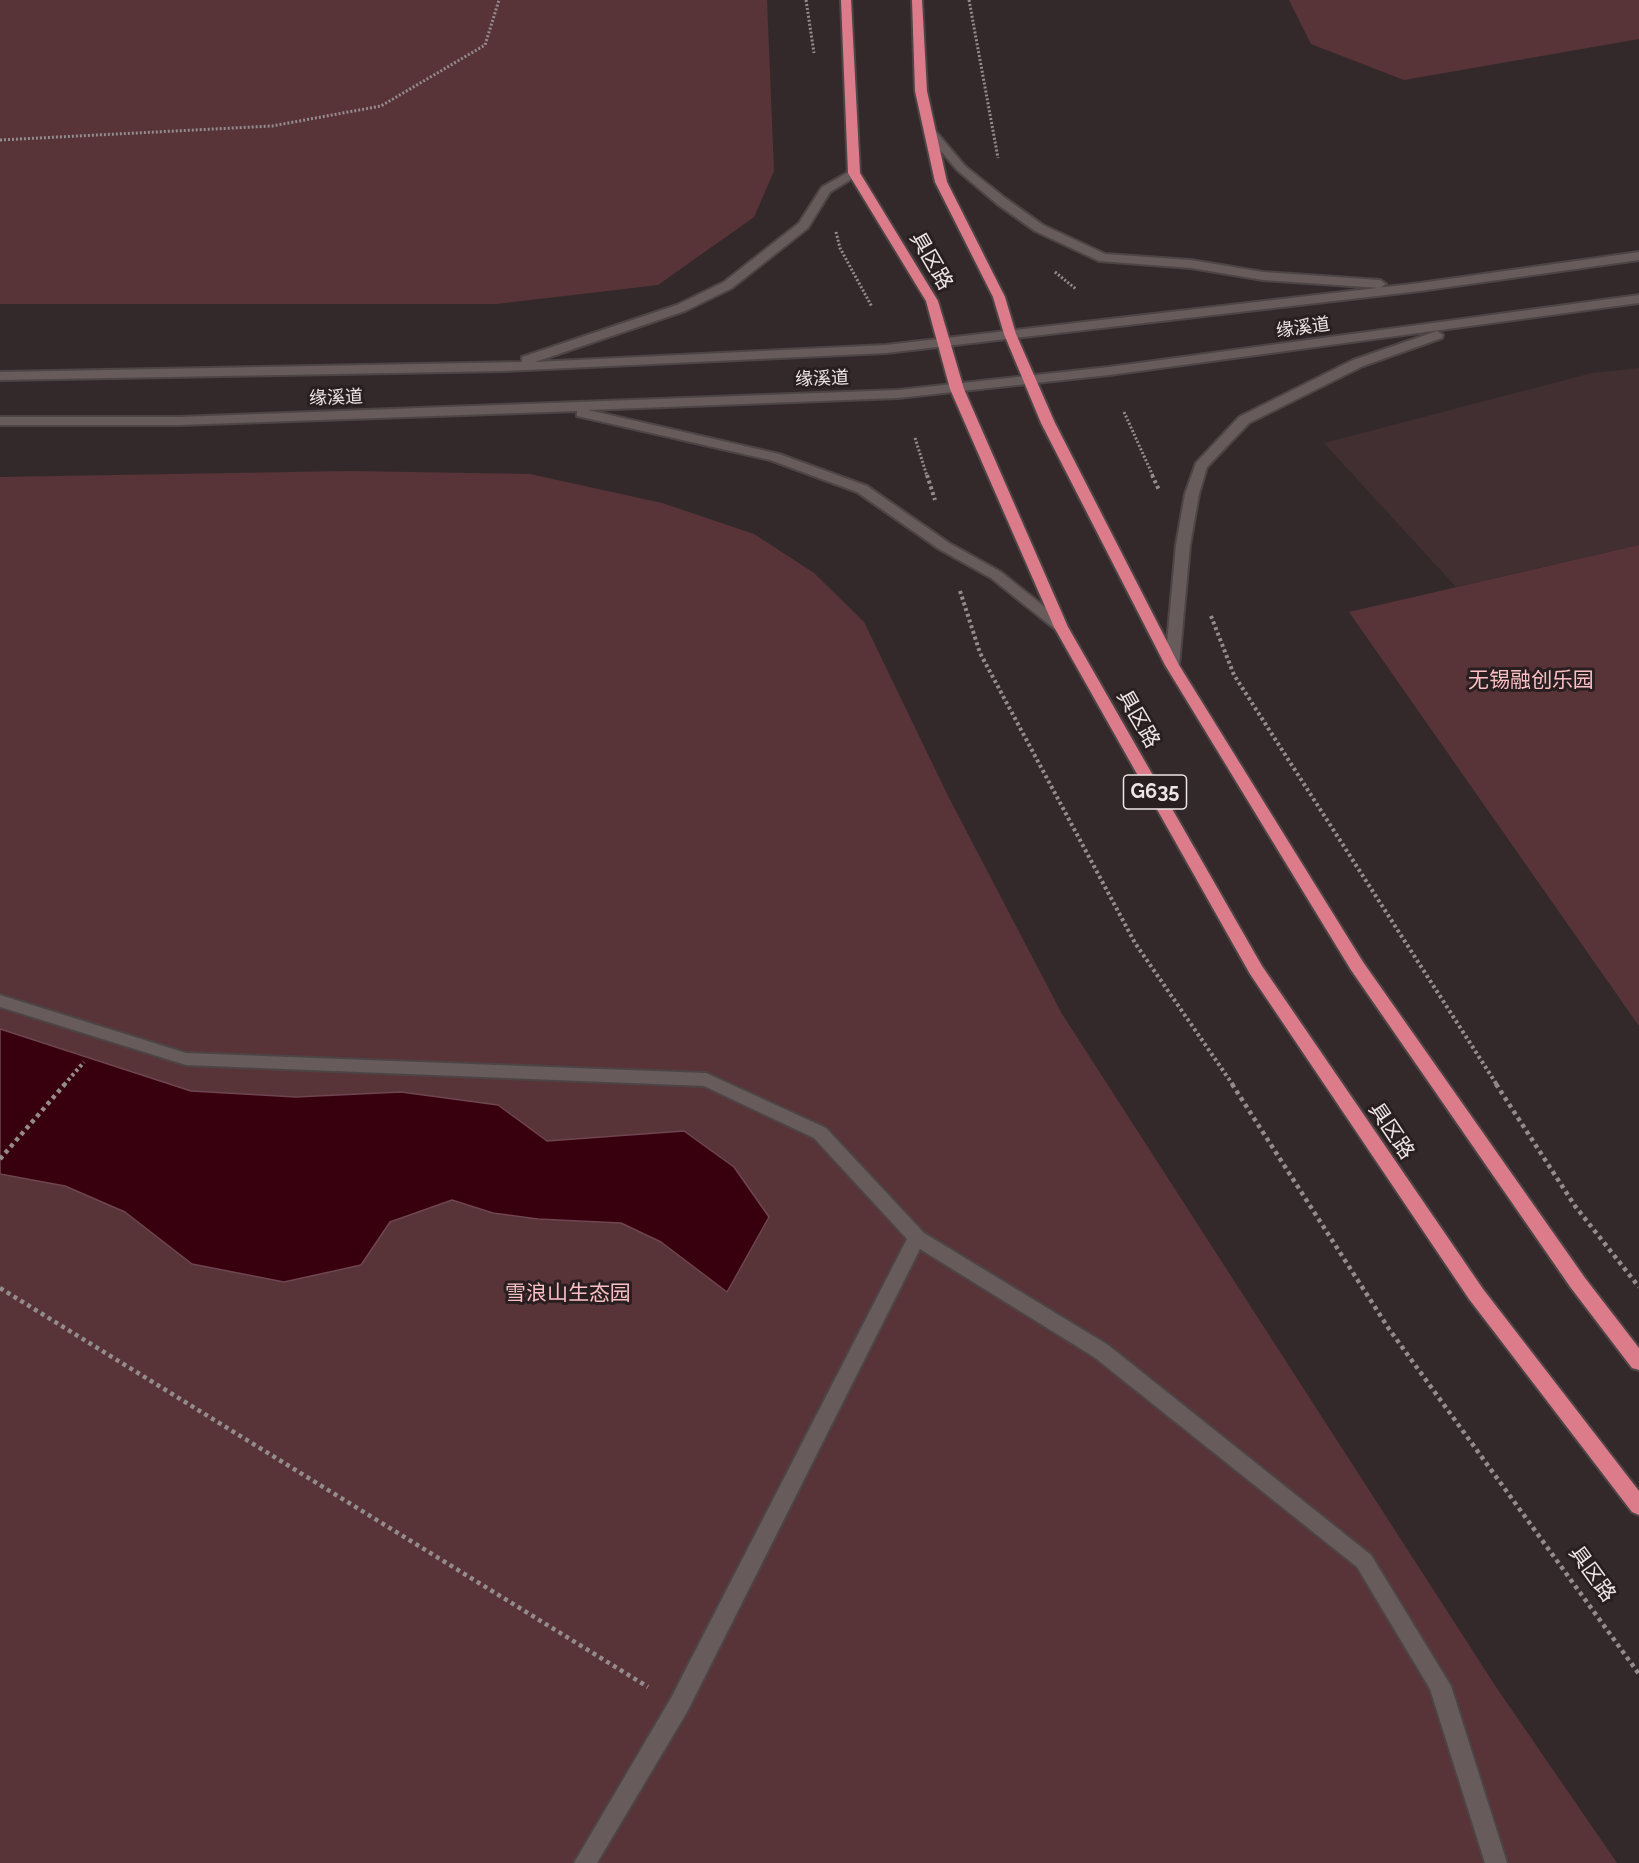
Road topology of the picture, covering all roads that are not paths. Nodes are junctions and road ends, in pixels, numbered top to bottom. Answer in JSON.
{"nodes":[{"id":1,"x":846,"y":0,"type":"edge"},
{"id":2,"x":917,"y":0,"type":"edge"},
{"id":3,"x":929,"y":129,"type":"junction"},
{"id":4,"x":854,"y":172,"type":"junction"},
{"id":5,"x":1639,"y":256,"type":"edge"},
{"id":6,"x":1420,"y":287,"type":"junction"},
{"id":7,"x":1639,"y":299,"type":"edge"},
{"id":8,"x":1471,"y":324,"type":"junction"},
{"id":9,"x":1010,"y":334,"type":"junction"},
{"id":10,"x":944,"y":344,"type":"junction"},
{"id":11,"x":505,"y":367,"type":"junction"},
{"id":12,"x":0,"y":376,"type":"edge"},
{"id":13,"x":1032,"y":380,"type":"junction"},
{"id":14,"x":957,"y":389,"type":"junction"},
{"id":15,"x":561,"y":408,"type":"junction"},
{"id":16,"x":0,"y":422,"type":"edge"},
{"id":17,"x":1061,"y":627,"type":"junction"},
{"id":18,"x":1172,"y":665,"type":"junction"},
{"id":19,"x":0,"y":1000,"type":"edge"},
{"id":20,"x":917,"y":1238,"type":"junction"},
{"id":21,"x":1639,"y":1362,"type":"edge"},
{"id":22,"x":1639,"y":1506,"type":"edge"},
{"id":23,"x":585,"y":1863,"type":"edge"},
{"id":24,"x":1496,"y":1863,"type":"edge"}],
"edges":[{"from":1,"to":4,"type":"highway","name":"具区路","number":"G635"},
{"from":2,"to":3,"type":"highway","name":"具区路"},
{"from":3,"to":6,"type":"main road"},
{"from":3,"to":9,"type":"highway","name":"具区路"},
{"from":4,"to":10,"type":"highway","name":"具区路","number":"G635"},
{"from":4,"to":11,"type":"main road"},
{"from":5,"to":6,"type":"main road","name":"缘溪道"},
{"from":6,"to":9,"type":"main road","name":"缘溪道"},
{"from":7,"to":8,"type":"main road","name":"缘溪道"},
{"from":8,"to":13,"type":"main road","name":"缘溪道"},
{"from":8,"to":18,"type":"main road"},
{"from":9,"to":10,"type":"main road","name":"缘溪道"},
{"from":9,"to":13,"type":"highway","name":"具区路"},
{"from":10,"to":11,"type":"main road","name":"缘溪道"},
{"from":10,"to":14,"type":"highway","name":"具区路","number":"G635"},
{"from":11,"to":12,"type":"main road","name":"缘溪道"},
{"from":13,"to":14,"type":"main road","name":"缘溪道"},
{"from":13,"to":18,"type":"highway","name":"具区路"},
{"from":14,"to":15,"type":"main road","name":"缘溪道"},
{"from":14,"to":17,"type":"highway","name":"具区路","number":"G635"},
{"from":15,"to":16,"type":"main road","name":"缘溪道"},
{"from":15,"to":17,"type":"main road"},
{"from":17,"to":22,"type":"highway","name":"具区路","number":"G635"},
{"from":18,"to":21,"type":"highway","name":"具区路"},
{"from":19,"to":20,"type":"main road"},
{"from":20,"to":23,"type":"main road"},
{"from":20,"to":24,"type":"main road"}]}
